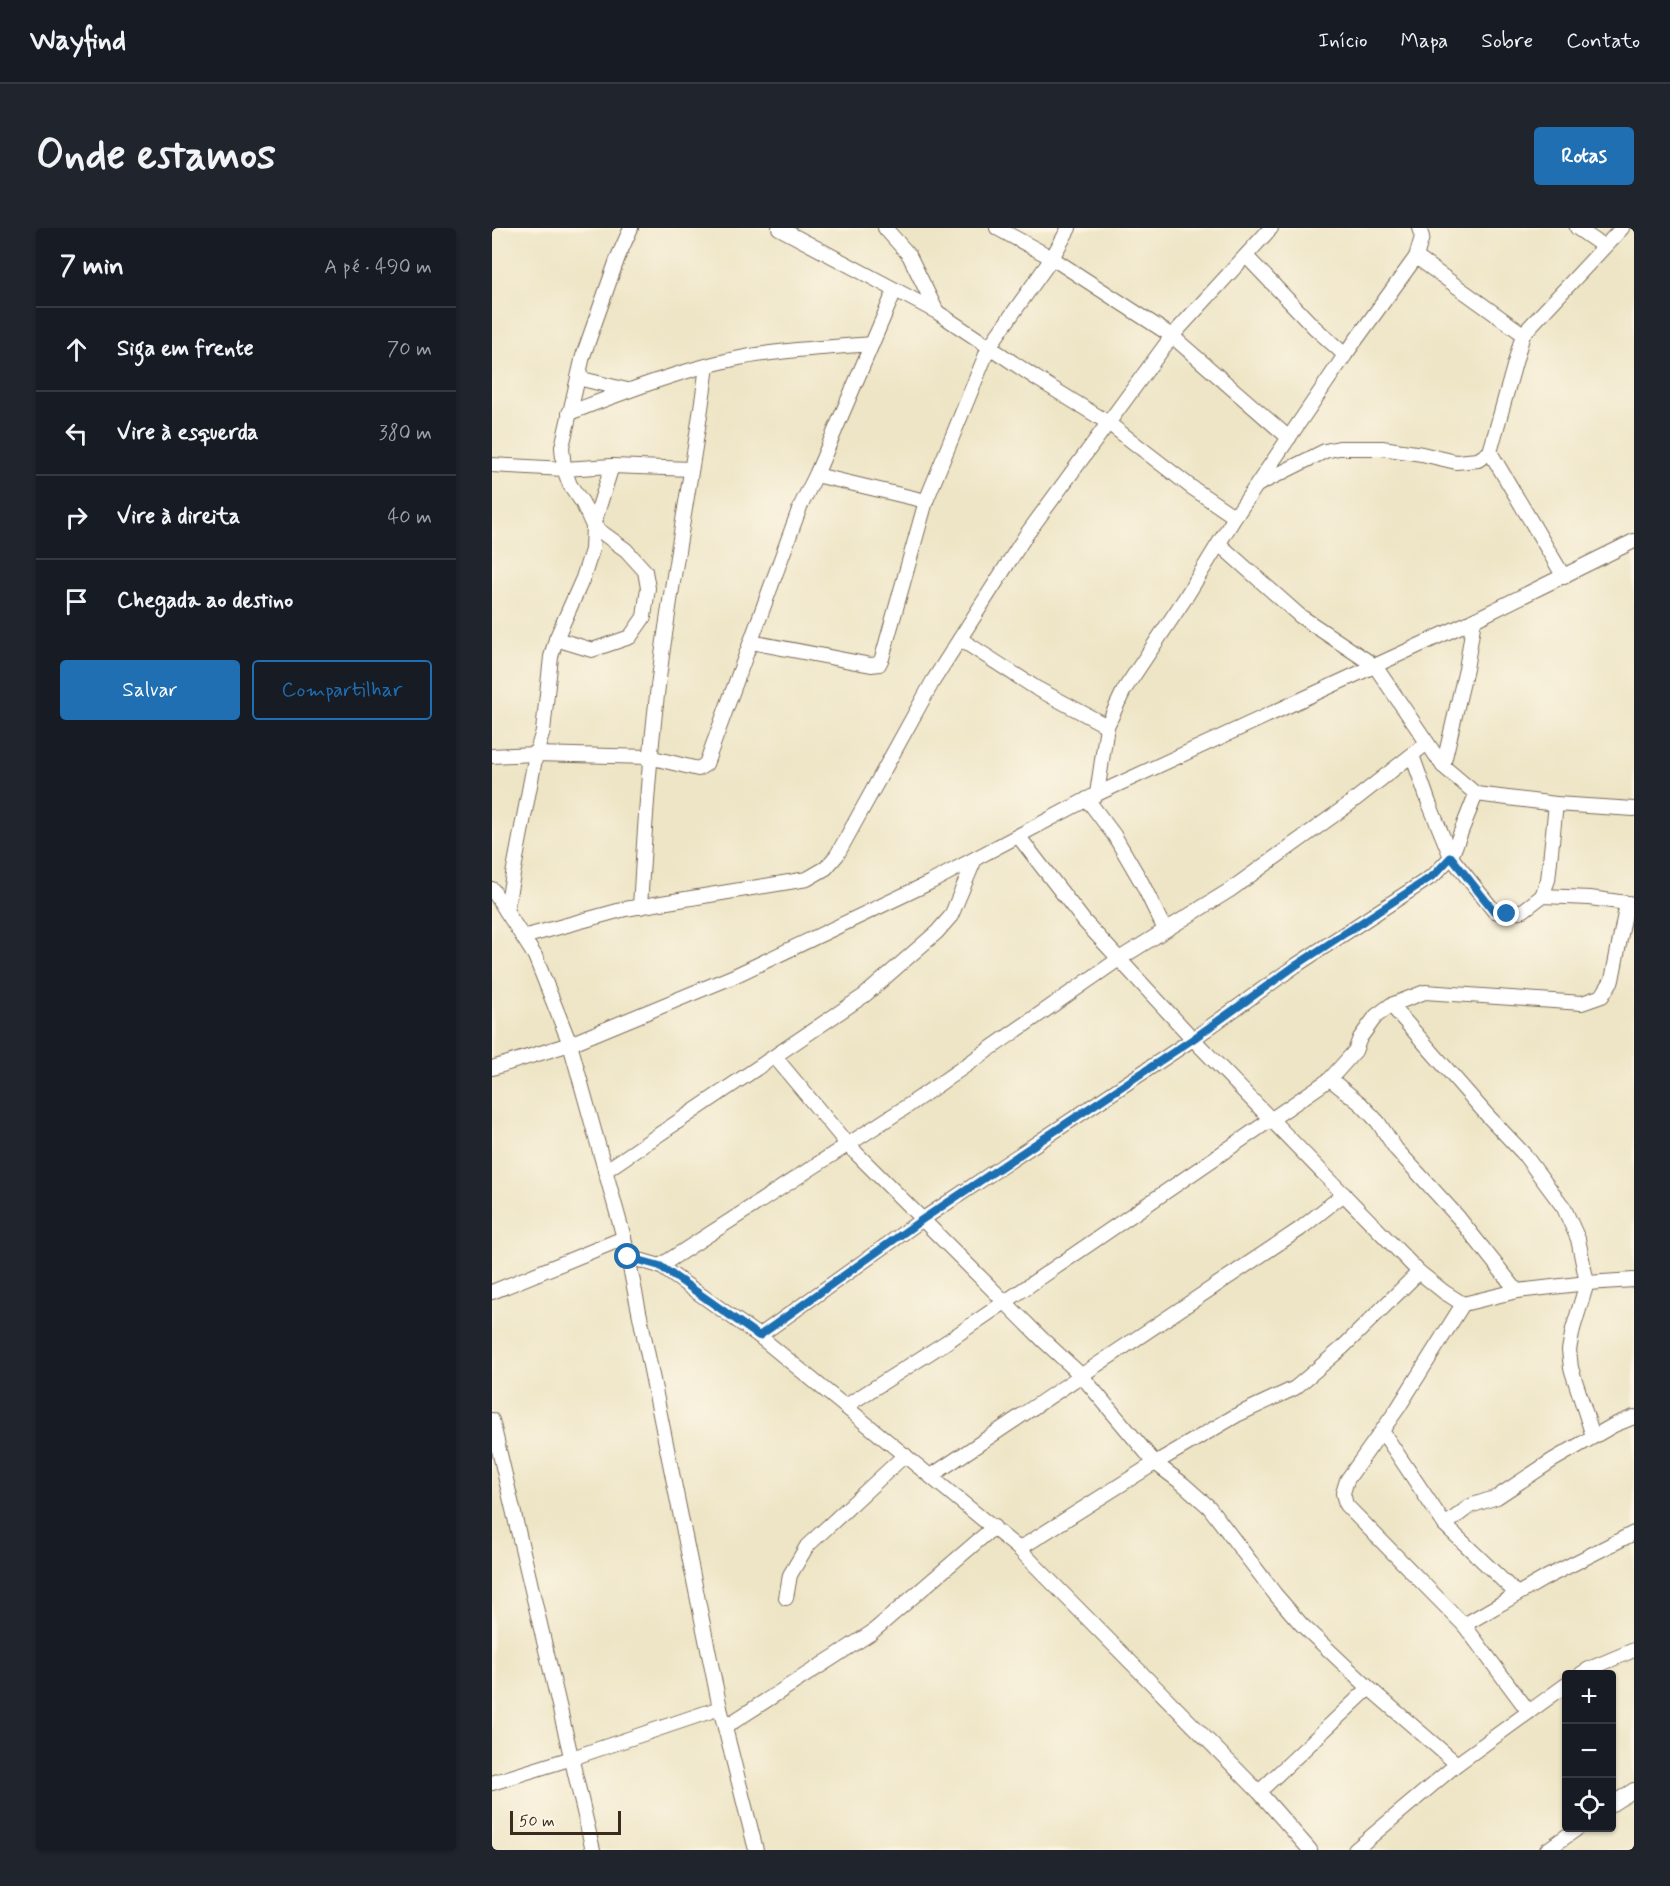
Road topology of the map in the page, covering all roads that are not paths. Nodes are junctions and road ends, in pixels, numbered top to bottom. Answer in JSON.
{"nodes":[{"id":1,"x":631,"y":228,"type":"edge"},
{"id":2,"x":885,"y":228,"type":"edge"},
{"id":3,"x":1069,"y":228,"type":"edge"},
{"id":4,"x":1271,"y":228,"type":"edge"},
{"id":5,"x":1419,"y":228,"type":"edge"},
{"id":6,"x":1577,"y":228,"type":"edge"},
{"id":7,"x":1622,"y":228,"type":"edge"},
{"id":8,"x":784,"y":229,"type":"edge"},
{"id":9,"x":1002,"y":229,"type":"edge"},
{"id":10,"x":1603,"y":246,"type":"junction"},
{"id":11,"x":1246,"y":255,"type":"junction"},
{"id":12,"x":1416,"y":257,"type":"junction"},
{"id":13,"x":1052,"y":258,"type":"junction"},
{"id":14,"x":895,"y":290,"type":"junction"},
{"id":15,"x":937,"y":312,"type":"junction"},
{"id":16,"x":1523,"y":334,"type":"junction"},
{"id":17,"x":1172,"y":336,"type":"junction"},
{"id":18,"x":872,"y":344,"type":"junction"},
{"id":19,"x":989,"y":347,"type":"junction"},
{"id":20,"x":1345,"y":355,"type":"junction"},
{"id":21,"x":707,"y":366,"type":"junction"},
{"id":22,"x":578,"y":378,"type":"junction"},
{"id":23,"x":627,"y":390,"type":"junction"},
{"id":24,"x":569,"y":413,"type":"junction"},
{"id":25,"x":1107,"y":422,"type":"junction"},
{"id":26,"x":1289,"y":438,"type":"junction"},
{"id":27,"x":1490,"y":452,"type":"junction"},
{"id":28,"x":492,"y":465,"type":"edge"},
{"id":29,"x":612,"y":466,"type":"junction"},
{"id":30,"x":564,"y":469,"type":"junction"},
{"id":31,"x":691,"y":469,"type":"junction"},
{"id":32,"x":816,"y":475,"type":"junction"},
{"id":33,"x":1257,"y":485,"type":"junction"},
{"id":34,"x":926,"y":501,"type":"junction"},
{"id":35,"x":1235,"y":518,"type":"junction"},
{"id":36,"x":593,"y":526,"type":"junction"},
{"id":37,"x":1634,"y":541,"type":"edge"},
{"id":38,"x":1219,"y":544,"type":"junction"},
{"id":39,"x":1564,"y":577,"type":"junction"},
{"id":40,"x":1473,"y":620,"type":"junction"},
{"id":41,"x":556,"y":639,"type":"junction"},
{"id":42,"x":960,"y":639,"type":"junction"},
{"id":43,"x":751,"y":642,"type":"junction"},
{"id":44,"x":1375,"y":666,"type":"junction"},
{"id":45,"x":1107,"y":726,"type":"junction"},
{"id":46,"x":1427,"y":743,"type":"junction"},
{"id":47,"x":536,"y":754,"type":"junction"},
{"id":48,"x":1412,"y":755,"type":"junction"},
{"id":49,"x":492,"y":756,"type":"edge"},
{"id":50,"x":649,"y":758,"type":"junction"},
{"id":51,"x":1443,"y":766,"type":"junction"},
{"id":52,"x":1476,"y":794,"type":"junction"},
{"id":53,"x":1092,"y":797,"type":"junction"},
{"id":54,"x":1556,"y":804,"type":"junction"},
{"id":55,"x":1634,"y":809,"type":"edge"},
{"id":56,"x":1019,"y":837,"type":"junction"},
{"id":57,"x":1451,"y":857,"type":"junction"},
{"id":58,"x":975,"y":859,"type":"junction"},
{"id":59,"x":492,"y":889,"type":"edge"},
{"id":60,"x":1542,"y":896,"type":"junction"},
{"id":61,"x":1631,"y":904,"type":"edge"},
{"id":62,"x":640,"y":907,"type":"junction"},
{"id":63,"x":506,"y":911,"type":"junction"},
{"id":64,"x":1165,"y":930,"type":"junction"},
{"id":65,"x":523,"y":937,"type":"junction"},
{"id":66,"x":1119,"y":959,"type":"junction"},
{"id":67,"x":1391,"y":1005,"type":"junction"},
{"id":68,"x":1193,"y":1039,"type":"junction"},
{"id":69,"x":570,"y":1044,"type":"junction"},
{"id":70,"x":775,"y":1057,"type":"junction"},
{"id":71,"x":492,"y":1068,"type":"edge"},
{"id":72,"x":1330,"y":1079,"type":"junction"},
{"id":73,"x":1271,"y":1119,"type":"junction"},
{"id":74,"x":848,"y":1145,"type":"junction"},
{"id":75,"x":605,"y":1171,"type":"junction"},
{"id":76,"x":1344,"y":1194,"type":"junction"},
{"id":77,"x":923,"y":1219,"type":"junction"},
{"id":78,"x":624,"y":1238,"type":"junction"},
{"id":79,"x":628,"y":1257,"type":"junction"},
{"id":80,"x":660,"y":1266,"type":"junction"},
{"id":81,"x":1419,"y":1272,"type":"junction"},
{"id":82,"x":1634,"y":1280,"type":"edge"},
{"id":83,"x":1587,"y":1283,"type":"junction"},
{"id":84,"x":1517,"y":1291,"type":"junction"},
{"id":85,"x":492,"y":1292,"type":"edge"},
{"id":86,"x":1005,"y":1302,"type":"junction"},
{"id":87,"x":1463,"y":1304,"type":"junction"},
{"id":88,"x":759,"y":1336,"type":"junction"},
{"id":89,"x":1081,"y":1375,"type":"junction"},
{"id":90,"x":846,"y":1406,"type":"junction"},
{"id":91,"x":1634,"y":1417,"type":"edge"},
{"id":92,"x":492,"y":1420,"type":"edge"},
{"id":93,"x":1382,"y":1431,"type":"junction"},
{"id":94,"x":1593,"y":1436,"type":"junction"},
{"id":95,"x":905,"y":1455,"type":"junction"},
{"id":96,"x":1155,"y":1463,"type":"junction"},
{"id":97,"x":931,"y":1476,"type":"junction"},
{"id":98,"x":1445,"y":1525,"type":"junction"},
{"id":99,"x":994,"y":1527,"type":"junction"},
{"id":100,"x":1634,"y":1533,"type":"edge"},
{"id":101,"x":1019,"y":1549,"type":"junction"},
{"id":102,"x":1517,"y":1594,"type":"junction"},
{"id":103,"x":786,"y":1598,"type":"dead end"},
{"id":104,"x":1464,"y":1625,"type":"junction"},
{"id":105,"x":1634,"y":1650,"type":"edge"},
{"id":106,"x":1587,"y":1670,"type":"edge"},
{"id":107,"x":1369,"y":1688,"type":"junction"},
{"id":108,"x":1562,"y":1688,"type":"edge"},
{"id":109,"x":720,"y":1708,"type":"junction"},
{"id":110,"x":1529,"y":1712,"type":"junction"},
{"id":111,"x":725,"y":1727,"type":"junction"},
{"id":112,"x":572,"y":1758,"type":"junction"},
{"id":113,"x":1457,"y":1764,"type":"junction"},
{"id":114,"x":492,"y":1783,"type":"edge"},
{"id":115,"x":1634,"y":1790,"type":"edge"},
{"id":116,"x":1259,"y":1792,"type":"junction"},
{"id":117,"x":1616,"y":1801,"type":"edge"},
{"id":118,"x":1571,"y":1832,"type":"edge"},
{"id":119,"x":593,"y":1850,"type":"edge"},
{"id":120,"x":756,"y":1850,"type":"edge"},
{"id":121,"x":1310,"y":1850,"type":"edge"},
{"id":122,"x":1355,"y":1850,"type":"edge"},
{"id":123,"x":1547,"y":1850,"type":"edge"}],
"edges":[{"from":1,"to":22,"type":"street"},
{"from":2,"to":15,"type":"street"},
{"from":3,"to":13,"type":"street"},
{"from":4,"to":11,"type":"street"},
{"from":5,"to":12,"type":"street"},
{"from":6,"to":10,"type":"street"},
{"from":7,"to":10,"type":"street"},
{"from":8,"to":14,"type":"street"},
{"from":9,"to":13,"type":"street"},
{"from":10,"to":16,"type":"street"},
{"from":11,"to":17,"type":"street"},
{"from":11,"to":20,"type":"street"},
{"from":12,"to":16,"type":"street"},
{"from":12,"to":20,"type":"street"},
{"from":13,"to":17,"type":"street"},
{"from":13,"to":19,"type":"street"},
{"from":14,"to":15,"type":"street"},
{"from":14,"to":18,"type":"street"},
{"from":15,"to":19,"type":"street"},
{"from":16,"to":27,"type":"street"},
{"from":17,"to":25,"type":"street"},
{"from":17,"to":26,"type":"street"},
{"from":18,"to":21,"type":"street"},
{"from":18,"to":32,"type":"street"},
{"from":19,"to":25,"type":"street"},
{"from":19,"to":34,"type":"street"},
{"from":20,"to":26,"type":"street"},
{"from":21,"to":23,"type":"street"},
{"from":21,"to":31,"type":"street"},
{"from":22,"to":23,"type":"street"},
{"from":22,"to":24,"type":"street"},
{"from":23,"to":24,"type":"street"},
{"from":24,"to":30,"type":"street"},
{"from":25,"to":35,"type":"street"},
{"from":25,"to":42,"type":"street"},
{"from":26,"to":33,"type":"street"},
{"from":27,"to":33,"type":"street"},
{"from":27,"to":39,"type":"street"},
{"from":28,"to":30,"type":"street"},
{"from":29,"to":30,"type":"street"},
{"from":29,"to":31,"type":"street"},
{"from":29,"to":36,"type":"street"},
{"from":30,"to":36,"type":"street"},
{"from":31,"to":50,"type":"street"},
{"from":32,"to":34,"type":"street"},
{"from":32,"to":43,"type":"street"},
{"from":33,"to":35,"type":"street"},
{"from":34,"to":43,"type":"street"},
{"from":35,"to":38,"type":"street"},
{"from":36,"to":41,"type":"street"},
{"from":36,"to":41,"type":"street"},
{"from":37,"to":39,"type":"street"},
{"from":38,"to":44,"type":"street"},
{"from":38,"to":45,"type":"street"},
{"from":39,"to":40,"type":"street"},
{"from":40,"to":44,"type":"street"},
{"from":40,"to":51,"type":"street"},
{"from":41,"to":47,"type":"street"},
{"from":42,"to":45,"type":"street"},
{"from":42,"to":62,"type":"street"},
{"from":43,"to":50,"type":"street"},
{"from":44,"to":46,"type":"street"},
{"from":44,"to":53,"type":"street"},
{"from":45,"to":53,"type":"street"},
{"from":46,"to":48,"type":"street"},
{"from":46,"to":51,"type":"street"},
{"from":47,"to":49,"type":"street"},
{"from":47,"to":50,"type":"street"},
{"from":47,"to":63,"type":"street"},
{"from":48,"to":57,"type":"street"},
{"from":48,"to":64,"type":"street"},
{"from":50,"to":62,"type":"street"},
{"from":51,"to":52,"type":"street"},
{"from":52,"to":54,"type":"street"},
{"from":52,"to":57,"type":"street"},
{"from":53,"to":56,"type":"street"},
{"from":53,"to":64,"type":"street"},
{"from":54,"to":55,"type":"street"},
{"from":54,"to":60,"type":"street"},
{"from":56,"to":58,"type":"street"},
{"from":56,"to":66,"type":"street"},
{"from":57,"to":60,"type":"street"},
{"from":57,"to":68,"type":"street"},
{"from":58,"to":69,"type":"street"},
{"from":58,"to":70,"type":"street"},
{"from":59,"to":63,"type":"street"},
{"from":60,"to":61,"type":"street"},
{"from":61,"to":67,"type":"street"},
{"from":62,"to":65,"type":"street"},
{"from":63,"to":65,"type":"street"},
{"from":64,"to":66,"type":"street"},
{"from":65,"to":69,"type":"street"},
{"from":66,"to":68,"type":"street"},
{"from":66,"to":74,"type":"street"},
{"from":67,"to":72,"type":"street"},
{"from":67,"to":83,"type":"street"},
{"from":68,"to":73,"type":"street"},
{"from":68,"to":77,"type":"street"},
{"from":69,"to":71,"type":"street"},
{"from":69,"to":75,"type":"street"},
{"from":70,"to":74,"type":"street"},
{"from":70,"to":75,"type":"street"},
{"from":72,"to":73,"type":"street"},
{"from":72,"to":84,"type":"street"},
{"from":73,"to":76,"type":"street"},
{"from":73,"to":86,"type":"street"},
{"from":74,"to":77,"type":"street"},
{"from":74,"to":80,"type":"street"},
{"from":75,"to":78,"type":"street"},
{"from":76,"to":81,"type":"street"},
{"from":76,"to":89,"type":"street"},
{"from":77,"to":86,"type":"street"},
{"from":77,"to":88,"type":"street"},
{"from":78,"to":79,"type":"street"},
{"from":78,"to":85,"type":"street"},
{"from":79,"to":80,"type":"street"},
{"from":79,"to":109,"type":"street"},
{"from":80,"to":88,"type":"street"},
{"from":81,"to":87,"type":"street"},
{"from":81,"to":96,"type":"street"},
{"from":82,"to":83,"type":"street"},
{"from":83,"to":84,"type":"street"},
{"from":83,"to":94,"type":"street"},
{"from":84,"to":87,"type":"street"},
{"from":86,"to":89,"type":"street"},
{"from":86,"to":90,"type":"street"},
{"from":87,"to":93,"type":"street"},
{"from":88,"to":90,"type":"street"},
{"from":89,"to":96,"type":"street"},
{"from":89,"to":97,"type":"street"},
{"from":90,"to":95,"type":"street"},
{"from":91,"to":94,"type":"street"},
{"from":92,"to":112,"type":"street"},
{"from":93,"to":98,"type":"street"},
{"from":93,"to":104,"type":"street"},
{"from":94,"to":98,"type":"street"},
{"from":95,"to":97,"type":"street"},
{"from":95,"to":103,"type":"street"},
{"from":96,"to":101,"type":"street"},
{"from":96,"to":107,"type":"street"},
{"from":97,"to":99,"type":"street"},
{"from":98,"to":102,"type":"street"},
{"from":99,"to":101,"type":"street"},
{"from":99,"to":111,"type":"street"},
{"from":100,"to":102,"type":"street"},
{"from":101,"to":116,"type":"street"},
{"from":102,"to":104,"type":"street"},
{"from":104,"to":110,"type":"street"},
{"from":105,"to":106,"type":"street"},
{"from":107,"to":113,"type":"street"},
{"from":107,"to":116,"type":"street"},
{"from":108,"to":110,"type":"street"},
{"from":109,"to":111,"type":"street"},
{"from":109,"to":112,"type":"street"},
{"from":110,"to":113,"type":"street"},
{"from":111,"to":120,"type":"street"},
{"from":112,"to":114,"type":"street"},
{"from":112,"to":119,"type":"street"},
{"from":113,"to":122,"type":"street"},
{"from":115,"to":117,"type":"street"},
{"from":116,"to":121,"type":"street"},
{"from":118,"to":123,"type":"street"}]}
